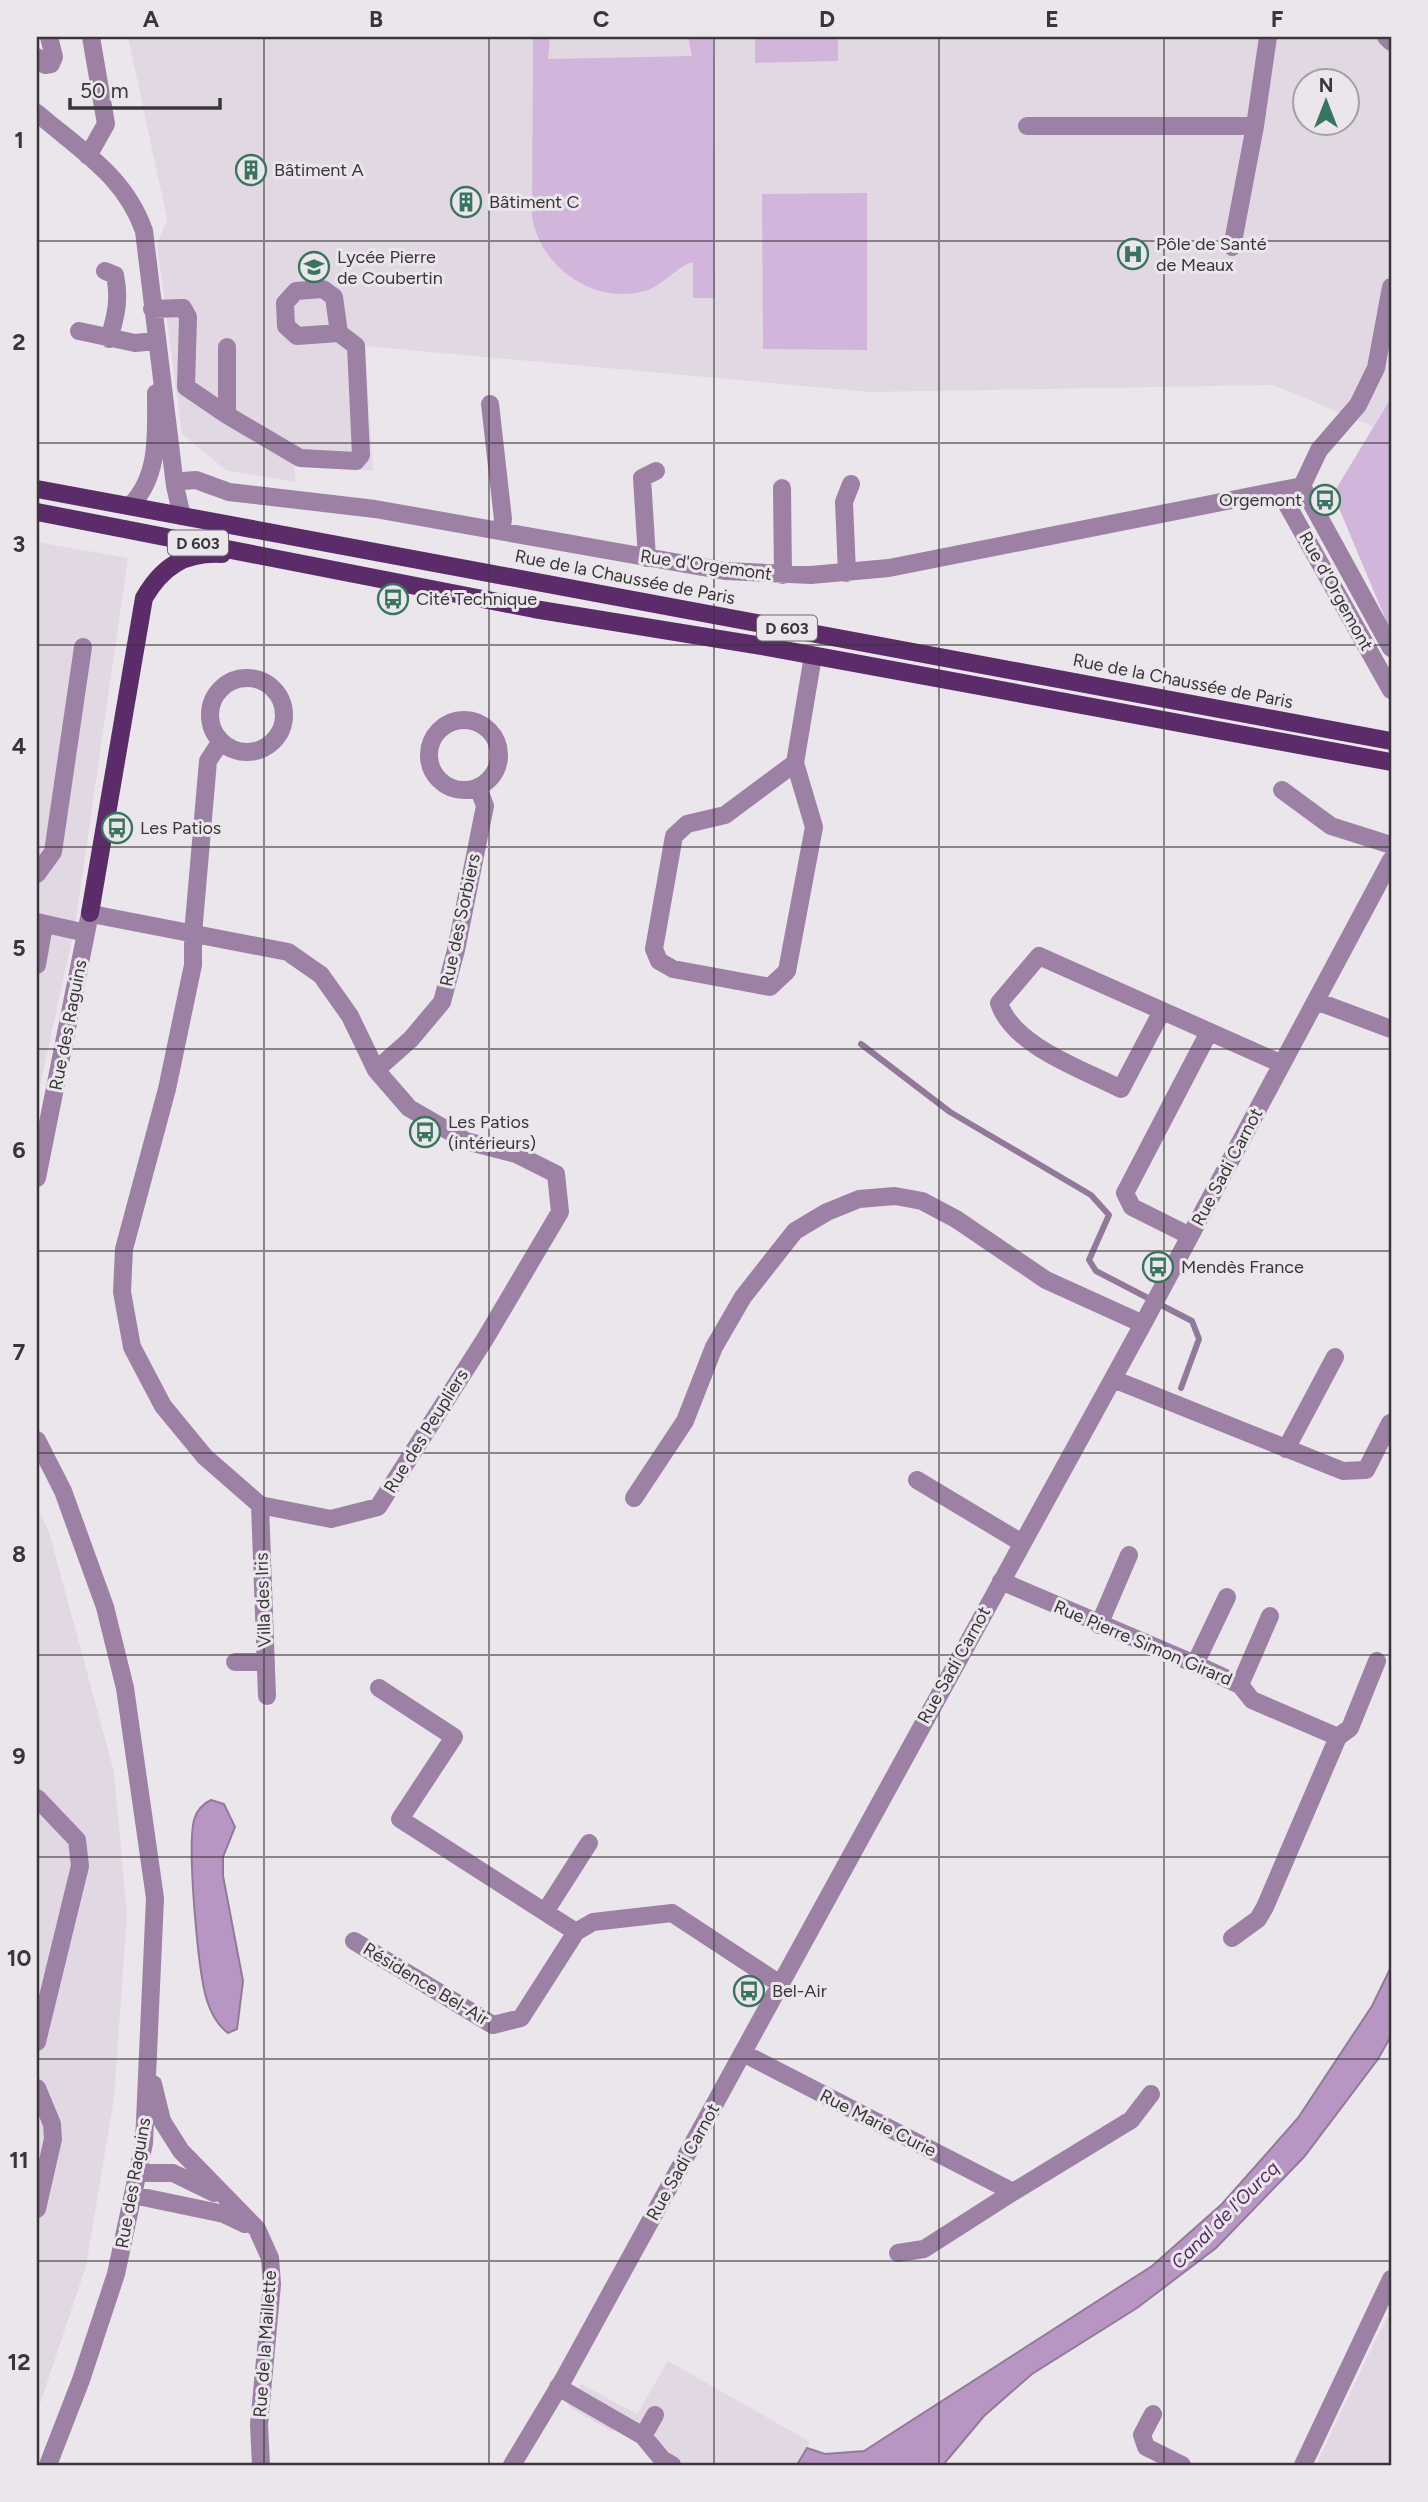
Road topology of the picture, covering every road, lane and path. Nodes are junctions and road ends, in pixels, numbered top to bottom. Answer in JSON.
{"nodes":[{"id":1,"x":49,"y":37,"type":"edge"},
{"id":2,"x":91,"y":37,"type":"edge"},
{"id":3,"x":1268,"y":37,"type":"edge"},
{"id":4,"x":1387,"y":37,"type":"edge"},
{"id":5,"x":1391,"y":42,"type":"edge"},
{"id":6,"x":37,"y":57,"type":"edge"},
{"id":7,"x":37,"y":113,"type":"edge"},
{"id":8,"x":1027,"y":126,"type":"dead end"},
{"id":9,"x":1255,"y":126,"type":"junction"},
{"id":10,"x":88,"y":156,"type":"junction"},
{"id":11,"x":1232,"y":247,"type":"dead end"},
{"id":12,"x":106,"y":271,"type":"dead end"},
{"id":13,"x":1391,"y":287,"type":"edge"},
{"id":14,"x":152,"y":309,"type":"junction"},
{"id":15,"x":79,"y":331,"type":"dead end"},
{"id":16,"x":339,"y":333,"type":"dead end"},
{"id":17,"x":109,"y":339,"type":"junction"},
{"id":18,"x":156,"y":345,"type":"junction"},
{"id":19,"x":227,"y":347,"type":"dead end"},
{"id":20,"x":490,"y":404,"type":"dead end"},
{"id":21,"x":227,"y":415,"type":"junction"},
{"id":22,"x":656,"y":471,"type":"dead end"},
{"id":23,"x":851,"y":484,"type":"dead end"},
{"id":24,"x":175,"y":486,"type":"junction"},
{"id":25,"x":1302,"y":486,"type":"junction"},
{"id":26,"x":782,"y":488,"type":"dead end"},
{"id":27,"x":37,"y":489,"type":"edge"},
{"id":28,"x":1280,"y":492,"type":"junction"},
{"id":29,"x":130,"y":506,"type":"junction"},
{"id":30,"x":37,"y":512,"type":"edge"},
{"id":31,"x":182,"y":516,"type":"junction"},
{"id":32,"x":501,"y":531,"type":"junction"},
{"id":33,"x":274,"y":558,"type":"junction"},
{"id":34,"x":648,"y":558,"type":"junction"},
{"id":35,"x":847,"y":573,"type":"junction"},
{"id":36,"x":783,"y":575,"type":"junction"},
{"id":37,"x":83,"y":647,"type":"dead end"},
{"id":38,"x":1391,"y":648,"type":"edge"},
{"id":39,"x":813,"y":656,"type":"junction"},
{"id":40,"x":1391,"y":690,"type":"edge"},
{"id":41,"x":221,"y":741,"type":"junction"},
{"id":42,"x":1391,"y":741,"type":"edge"},
{"id":43,"x":1391,"y":762,"type":"edge"},
{"id":44,"x":795,"y":763,"type":"junction"},
{"id":45,"x":478,"y":787,"type":"junction"},
{"id":46,"x":1282,"y":790,"type":"dead end"},
{"id":47,"x":1391,"y":845,"type":"edge"},
{"id":48,"x":1391,"y":860,"type":"edge"},
{"id":49,"x":37,"y":874,"type":"edge"},
{"id":50,"x":90,"y":913,"type":"junction"},
{"id":51,"x":41,"y":923,"type":"edge"},
{"id":52,"x":86,"y":933,"type":"junction"},
{"id":53,"x":193,"y":933,"type":"junction"},
{"id":54,"x":37,"y":965,"type":"edge"},
{"id":55,"x":1316,"y":1001,"type":"junction"},
{"id":56,"x":1162,"y":1011,"type":"junction"},
{"id":57,"x":1391,"y":1030,"type":"edge"},
{"id":58,"x":1209,"y":1032,"type":"junction"},
{"id":59,"x":1282,"y":1064,"type":"junction"},
{"id":60,"x":376,"y":1070,"type":"junction"},
{"id":61,"x":37,"y":1178,"type":"edge"},
{"id":62,"x":1190,"y":1236,"type":"junction"},
{"id":63,"x":1143,"y":1324,"type":"junction"},
{"id":64,"x":1335,"y":1357,"type":"dead end"},
{"id":65,"x":1113,"y":1379,"type":"junction"},
{"id":66,"x":1390,"y":1423,"type":"edge"},
{"id":67,"x":37,"y":1440,"type":"edge"},
{"id":68,"x":1286,"y":1449,"type":"junction"},
{"id":69,"x":917,"y":1480,"type":"dead end"},
{"id":70,"x":634,"y":1498,"type":"dead end"},
{"id":71,"x":260,"y":1505,"type":"junction"},
{"id":72,"x":1022,"y":1543,"type":"junction"},
{"id":73,"x":1129,"y":1555,"type":"dead end"},
{"id":74,"x":1001,"y":1581,"type":"junction"},
{"id":75,"x":1227,"y":1597,"type":"dead end"},
{"id":76,"x":1270,"y":1616,"type":"dead end"},
{"id":77,"x":1099,"y":1625,"type":"junction"},
{"id":78,"x":1377,"y":1661,"type":"dead end"},
{"id":79,"x":236,"y":1662,"type":"dead end"},
{"id":80,"x":266,"y":1662,"type":"junction"},
{"id":81,"x":1195,"y":1664,"type":"junction"},
{"id":82,"x":1240,"y":1685,"type":"junction"},
{"id":83,"x":379,"y":1688,"type":"dead end"},
{"id":84,"x":267,"y":1696,"type":"dead end"},
{"id":85,"x":1338,"y":1737,"type":"junction"},
{"id":86,"x":37,"y":1798,"type":"edge"},
{"id":87,"x":589,"y":1843,"type":"dead end"},
{"id":88,"x":545,"y":1912,"type":"junction"},
{"id":89,"x":576,"y":1932,"type":"junction"},
{"id":90,"x":1232,"y":1938,"type":"dead end"},
{"id":91,"x":354,"y":1941,"type":"dead end"},
{"id":92,"x":780,"y":1984,"type":"junction"},
{"id":93,"x":37,"y":2042,"type":"edge"},
{"id":94,"x":743,"y":2053,"type":"junction"},
{"id":95,"x":150,"y":2071,"type":"junction"},
{"id":96,"x":37,"y":2088,"type":"edge"},
{"id":97,"x":1151,"y":2094,"type":"dead end"},
{"id":98,"x":138,"y":2173,"type":"junction"},
{"id":99,"x":1013,"y":2192,"type":"junction"},
{"id":100,"x":134,"y":2195,"type":"junction"},
{"id":101,"x":235,"y":2206,"type":"junction"},
{"id":102,"x":37,"y":2208,"type":"edge"},
{"id":103,"x":257,"y":2230,"type":"junction"},
{"id":104,"x":898,"y":2253,"type":"dead end"},
{"id":105,"x":1391,"y":2279,"type":"edge"},
{"id":106,"x":558,"y":2387,"type":"junction"},
{"id":107,"x":1153,"y":2414,"type":"dead end"},
{"id":108,"x":654,"y":2415,"type":"dead end"},
{"id":109,"x":643,"y":2436,"type":"junction"},
{"id":110,"x":48,"y":2465,"type":"edge"},
{"id":111,"x":261,"y":2465,"type":"edge"},
{"id":112,"x":512,"y":2465,"type":"edge"},
{"id":113,"x":671,"y":2465,"type":"edge"},
{"id":114,"x":1182,"y":2465,"type":"edge"},
{"id":115,"x":1303,"y":2465,"type":"edge"}],
"edges":[{"from":1,"to":6,"type":"street"},
{"from":2,"to":10,"type":"street"},
{"from":3,"to":9,"type":"street"},
{"from":4,"to":5,"type":"street"},
{"from":7,"to":10,"type":"street"},
{"from":8,"to":9,"type":"street"},
{"from":9,"to":11,"type":"street"},
{"from":10,"to":14,"type":"street"},
{"from":12,"to":17,"type":"street"},
{"from":13,"to":25,"type":"street"},
{"from":14,"to":18,"type":"street"},
{"from":14,"to":21,"type":"street"},
{"from":15,"to":17,"type":"street"},
{"from":16,"to":21,"type":"street"},
{"from":17,"to":18,"type":"street"},
{"from":18,"to":24,"type":"street"},
{"from":18,"to":29,"type":"street"},
{"from":19,"to":21,"type":"street"},
{"from":20,"to":32,"type":"street"},
{"from":22,"to":34,"type":"street"},
{"from":23,"to":35,"type":"street"},
{"from":24,"to":31,"type":"street"},
{"from":24,"to":32,"type":"street","name":"Rue d'Orgemont"},
{"from":25,"to":28,"type":"street","name":"Rue d'Orgemont"},
{"from":25,"to":38,"type":"street","name":"Rue d'Orgemont"},
{"from":26,"to":36,"type":"street"},
{"from":27,"to":29,"type":"main road","number":"D 603"},
{"from":28,"to":35,"type":"street","name":"Rue d'Orgemont"},
{"from":28,"to":40,"type":"street","name":"Rue d'Orgemont"},
{"from":29,"to":31,"type":"main road","number":"D 603"},
{"from":30,"to":33,"type":"main road","number":"D 603"},
{"from":31,"to":42,"type":"main road","name":"Rue de la Chaussée de Paris","number":"D 603"},
{"from":32,"to":34,"type":"street","name":"Rue d'Orgemont"},
{"from":33,"to":39,"type":"main road","number":"D 603"},
{"from":33,"to":50,"type":"main road"},
{"from":34,"to":36,"type":"street","name":"Rue d'Orgemont"},
{"from":35,"to":36,"type":"street","name":"Rue d'Orgemont"},
{"from":37,"to":49,"type":"street"},
{"from":39,"to":43,"type":"main road","number":"D 603"},
{"from":39,"to":44,"type":"street"},
{"from":41,"to":41,"type":"street"},
{"from":41,"to":53,"type":"street"},
{"from":44,"to":44,"type":"street"},
{"from":45,"to":45,"type":"street"},
{"from":45,"to":60,"type":"street","name":"Rue des Sorbiers"},
{"from":46,"to":47,"type":"street"},
{"from":48,"to":55,"type":"street","name":"Rue Sadi Carnot"},
{"from":50,"to":52,"type":"street","name":"Rue des Raguins"},
{"from":50,"to":53,"type":"street","name":"Rue des Peupliers"},
{"from":51,"to":52,"type":"street"},
{"from":51,"to":54,"type":"street"},
{"from":52,"to":61,"type":"street","name":"Rue des Raguins"},
{"from":53,"to":60,"type":"street","name":"Rue des Peupliers"},
{"from":53,"to":71,"type":"street","name":"Rue des Peupliers"},
{"from":55,"to":57,"type":"street"},
{"from":55,"to":59,"type":"street","name":"Rue Sadi Carnot"},
{"from":56,"to":56,"type":"street"},
{"from":56,"to":58,"type":"street"},
{"from":58,"to":59,"type":"street"},
{"from":58,"to":62,"type":"street"},
{"from":59,"to":62,"type":"street","name":"Rue Sadi Carnot"},
{"from":60,"to":71,"type":"street","name":"Rue des Peupliers"},
{"from":62,"to":63,"type":"street","name":"Rue Sadi Carnot"},
{"from":63,"to":65,"type":"street","name":"Rue Sadi Carnot"},
{"from":63,"to":70,"type":"street"},
{"from":64,"to":68,"type":"street"},
{"from":65,"to":68,"type":"street"},
{"from":65,"to":72,"type":"street","name":"Rue Sadi Carnot"},
{"from":66,"to":68,"type":"street"},
{"from":67,"to":95,"type":"street","name":"Rue des Raguins"},
{"from":69,"to":72,"type":"street"},
{"from":71,"to":80,"type":"street","name":"Villa des Iris"},
{"from":72,"to":74,"type":"street","name":"Rue Sadi Carnot"},
{"from":73,"to":77,"type":"street"},
{"from":74,"to":77,"type":"street","name":"Rue Pierre Simon Girard"},
{"from":74,"to":92,"type":"street","name":"Rue Sadi Carnot"},
{"from":75,"to":81,"type":"street"},
{"from":76,"to":82,"type":"street"},
{"from":77,"to":81,"type":"street","name":"Rue Pierre Simon Girard"},
{"from":78,"to":85,"type":"street"},
{"from":79,"to":80,"type":"street"},
{"from":80,"to":84,"type":"street","name":"Villa des Iris"},
{"from":81,"to":82,"type":"street","name":"Rue Pierre Simon Girard"},
{"from":82,"to":85,"type":"street","name":"Rue Pierre Simon Girard"},
{"from":83,"to":88,"type":"street"},
{"from":85,"to":90,"type":"street"},
{"from":86,"to":93,"type":"street"},
{"from":87,"to":88,"type":"street"},
{"from":88,"to":89,"type":"street"},
{"from":89,"to":91,"type":"street","name":"Résidence Bel-Air"},
{"from":89,"to":92,"type":"street"},
{"from":92,"to":94,"type":"street","name":"Rue Sadi Carnot"},
{"from":94,"to":99,"type":"street","name":"Rue Marie Curie"},
{"from":94,"to":106,"type":"street","name":"Rue Sadi Carnot"},
{"from":95,"to":98,"type":"street","name":"Rue des Raguins"},
{"from":95,"to":101,"type":"street"},
{"from":96,"to":102,"type":"street"},
{"from":97,"to":99,"type":"street"},
{"from":98,"to":100,"type":"street","name":"Rue des Raguins"},
{"from":98,"to":101,"type":"street"},
{"from":99,"to":104,"type":"street"},
{"from":100,"to":103,"type":"street"},
{"from":100,"to":110,"type":"street","name":"Rue des Raguins"},
{"from":101,"to":103,"type":"street","name":"Rue de la Maillette"},
{"from":103,"to":111,"type":"street","name":"Rue de la Maillette"},
{"from":105,"to":115,"type":"street"},
{"from":106,"to":109,"type":"street"},
{"from":106,"to":112,"type":"street","name":"Rue Sadi Carnot"},
{"from":107,"to":114,"type":"street"},
{"from":108,"to":109,"type":"street"},
{"from":109,"to":113,"type":"street"}]}
